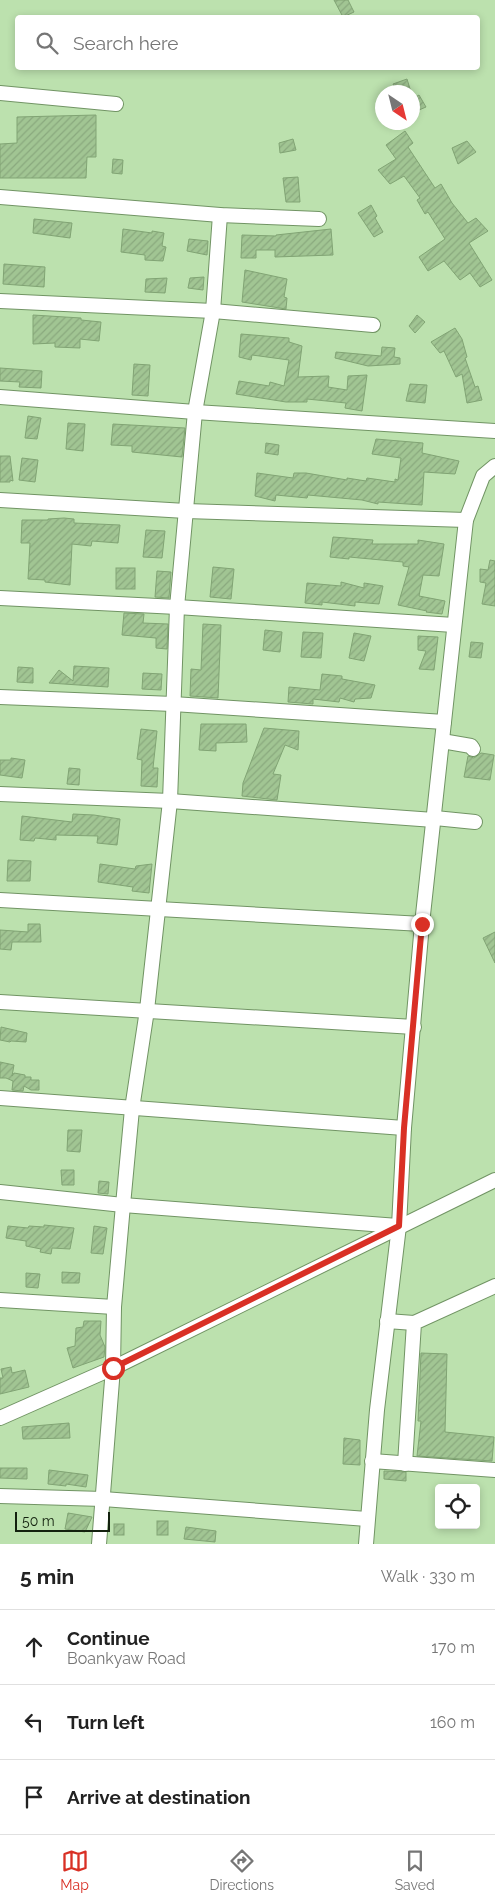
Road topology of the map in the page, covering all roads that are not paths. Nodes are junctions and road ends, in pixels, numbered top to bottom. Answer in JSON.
{"nodes":[{"id":1,"x":0,"y":93,"type":"edge"},
{"id":2,"x":116,"y":104,"type":"dead end"},
{"id":3,"x":0,"y":198,"type":"edge"},
{"id":4,"x":220,"y":215,"type":"junction"},
{"id":5,"x":319,"y":219,"type":"dead end"},
{"id":6,"x":0,"y":301,"type":"edge"},
{"id":7,"x":212,"y":311,"type":"junction"},
{"id":8,"x":373,"y":325,"type":"dead end"},
{"id":9,"x":0,"y":397,"type":"edge"},
{"id":10,"x":195,"y":412,"type":"junction"},
{"id":11,"x":495,"y":431,"type":"edge"},
{"id":12,"x":495,"y":466,"type":"edge"},
{"id":13,"x":0,"y":500,"type":"edge"},
{"id":14,"x":186,"y":511,"type":"junction"},
{"id":15,"x":466,"y":520,"type":"junction"},
{"id":16,"x":0,"y":598,"type":"edge"},
{"id":17,"x":178,"y":607,"type":"junction"},
{"id":18,"x":454,"y":625,"type":"junction"},
{"id":19,"x":0,"y":696,"type":"edge"},
{"id":20,"x":173,"y":704,"type":"junction"},
{"id":21,"x":444,"y":722,"type":"junction"},
{"id":22,"x":442,"y":741,"type":"junction"},
{"id":23,"x":473,"y":749,"type":"dead end"},
{"id":24,"x":0,"y":794,"type":"edge"},
{"id":25,"x":170,"y":801,"type":"junction"},
{"id":26,"x":434,"y":819,"type":"junction"},
{"id":27,"x":476,"y":822,"type":"dead end"},
{"id":28,"x":0,"y":900,"type":"edge"},
{"id":29,"x":158,"y":910,"type":"junction"},
{"id":30,"x":422,"y":924,"type":"junction"},
{"id":31,"x":0,"y":1002,"type":"edge"},
{"id":32,"x":147,"y":1010,"type":"junction"},
{"id":33,"x":414,"y":1027,"type":"junction"},
{"id":34,"x":0,"y":1098,"type":"edge"},
{"id":35,"x":132,"y":1108,"type":"junction"},
{"id":36,"x":404,"y":1128,"type":"junction"},
{"id":37,"x":495,"y":1180,"type":"edge"},
{"id":38,"x":0,"y":1192,"type":"edge"},
{"id":39,"x":123,"y":1205,"type":"junction"},
{"id":40,"x":399,"y":1226,"type":"junction"},
{"id":41,"x":495,"y":1286,"type":"edge"},
{"id":42,"x":0,"y":1300,"type":"edge"},
{"id":43,"x":114,"y":1307,"type":"junction"},
{"id":44,"x":387,"y":1321,"type":"junction"},
{"id":45,"x":414,"y":1323,"type":"junction"},
{"id":46,"x":113,"y":1368,"type":"junction"},
{"id":47,"x":0,"y":1418,"type":"edge"},
{"id":48,"x":372,"y":1461,"type":"junction"},
{"id":49,"x":405,"y":1464,"type":"junction"},
{"id":50,"x":495,"y":1470,"type":"edge"},
{"id":51,"x":0,"y":1496,"type":"edge"},
{"id":52,"x":103,"y":1499,"type":"junction"},
{"id":53,"x":367,"y":1519,"type":"junction"},
{"id":54,"x":99,"y":1544,"type":"edge"},
{"id":55,"x":366,"y":1544,"type":"edge"}],
"edges":[{"from":1,"to":2,"type":"street"},
{"from":3,"to":4,"type":"street"},
{"from":4,"to":5,"type":"street"},
{"from":4,"to":7,"type":"street"},
{"from":6,"to":7,"type":"street"},
{"from":7,"to":8,"type":"street"},
{"from":7,"to":10,"type":"street"},
{"from":9,"to":10,"type":"street"},
{"from":10,"to":11,"type":"street"},
{"from":10,"to":14,"type":"street"},
{"from":12,"to":15,"type":"street"},
{"from":13,"to":14,"type":"street"},
{"from":14,"to":15,"type":"street"},
{"from":14,"to":17,"type":"street"},
{"from":15,"to":18,"type":"street"},
{"from":16,"to":17,"type":"street"},
{"from":17,"to":18,"type":"street"},
{"from":17,"to":20,"type":"street"},
{"from":18,"to":21,"type":"street"},
{"from":19,"to":20,"type":"street"},
{"from":20,"to":21,"type":"street"},
{"from":20,"to":25,"type":"street"},
{"from":21,"to":22,"type":"street"},
{"from":22,"to":23,"type":"street"},
{"from":22,"to":26,"type":"street"},
{"from":24,"to":25,"type":"street"},
{"from":25,"to":26,"type":"street"},
{"from":25,"to":29,"type":"street"},
{"from":26,"to":27,"type":"street"},
{"from":26,"to":30,"type":"street"},
{"from":28,"to":29,"type":"street"},
{"from":29,"to":30,"type":"street"},
{"from":29,"to":32,"type":"street"},
{"from":30,"to":33,"type":"street"},
{"from":31,"to":32,"type":"street"},
{"from":32,"to":33,"type":"street"},
{"from":32,"to":35,"type":"street"},
{"from":33,"to":36,"type":"street"},
{"from":34,"to":35,"type":"street"},
{"from":35,"to":36,"type":"street"},
{"from":35,"to":39,"type":"street"},
{"from":36,"to":40,"type":"street"},
{"from":37,"to":40,"type":"street"},
{"from":38,"to":39,"type":"street"},
{"from":39,"to":40,"type":"street"},
{"from":39,"to":43,"type":"street"},
{"from":40,"to":44,"type":"street"},
{"from":40,"to":46,"type":"street"},
{"from":41,"to":45,"type":"street"},
{"from":42,"to":43,"type":"street"},
{"from":43,"to":46,"type":"street"},
{"from":44,"to":45,"type":"street"},
{"from":44,"to":48,"type":"street"},
{"from":45,"to":49,"type":"street"},
{"from":46,"to":47,"type":"street"},
{"from":46,"to":52,"type":"street"},
{"from":48,"to":49,"type":"street"},
{"from":48,"to":53,"type":"street"},
{"from":49,"to":50,"type":"street"},
{"from":51,"to":52,"type":"street"},
{"from":52,"to":53,"type":"street"},
{"from":52,"to":54,"type":"street"},
{"from":53,"to":55,"type":"street"}]}
